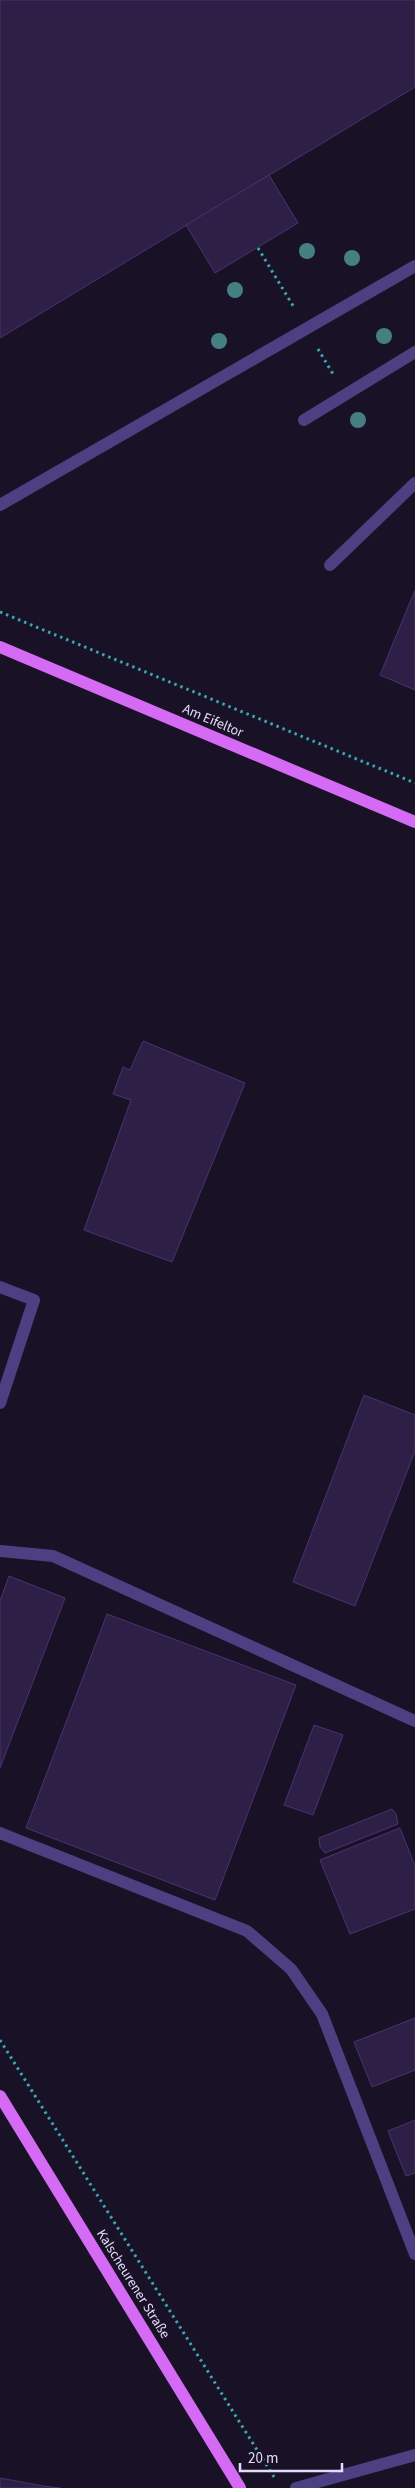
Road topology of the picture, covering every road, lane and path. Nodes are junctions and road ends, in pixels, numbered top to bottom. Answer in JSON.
{"nodes":[{"id":1,"x":415,"y":266,"type":"edge"},
{"id":2,"x":415,"y":352,"type":"edge"},
{"id":3,"x":304,"y":420,"type":"dead end"},
{"id":4,"x":415,"y":483,"type":"edge"},
{"id":5,"x":0,"y":505,"type":"edge"},
{"id":6,"x":330,"y":565,"type":"dead end"},
{"id":7,"x":0,"y":612,"type":"edge"},
{"id":8,"x":0,"y":647,"type":"edge"},
{"id":9,"x":415,"y":783,"type":"edge"},
{"id":10,"x":415,"y":822,"type":"edge"},
{"id":11,"x":0,"y":1287,"type":"edge"},
{"id":12,"x":4,"y":1380,"type":"edge"},
{"id":13,"x":0,"y":1403,"type":"edge"},
{"id":14,"x":0,"y":1551,"type":"edge"},
{"id":15,"x":415,"y":1721,"type":"edge"},
{"id":16,"x":0,"y":1833,"type":"edge"},
{"id":17,"x":0,"y":2040,"type":"edge"},
{"id":18,"x":0,"y":2096,"type":"edge"},
{"id":19,"x":415,"y":2254,"type":"edge"},
{"id":20,"x":415,"y":2455,"type":"edge"},
{"id":21,"x":276,"y":2480,"type":"dead end"},
{"id":22,"x":240,"y":2488,"type":"edge"},
{"id":23,"x":296,"y":2488,"type":"edge"}],
"edges":[{"from":1,"to":5,"type":"lane"},
{"from":2,"to":3,"type":"lane"},
{"from":4,"to":6,"type":"lane"},
{"from":7,"to":9,"type":"path"},
{"from":8,"to":10,"type":"main road","name":"Am Eifeltor"},
{"from":11,"to":12,"type":"lane"},
{"from":12,"to":13,"type":"lane"},
{"from":14,"to":15,"type":"lane"},
{"from":16,"to":19,"type":"lane"},
{"from":17,"to":21,"type":"path"},
{"from":18,"to":22,"type":"main road","name":"Kalscheurener Straße"},
{"from":20,"to":23,"type":"lane"}]}
